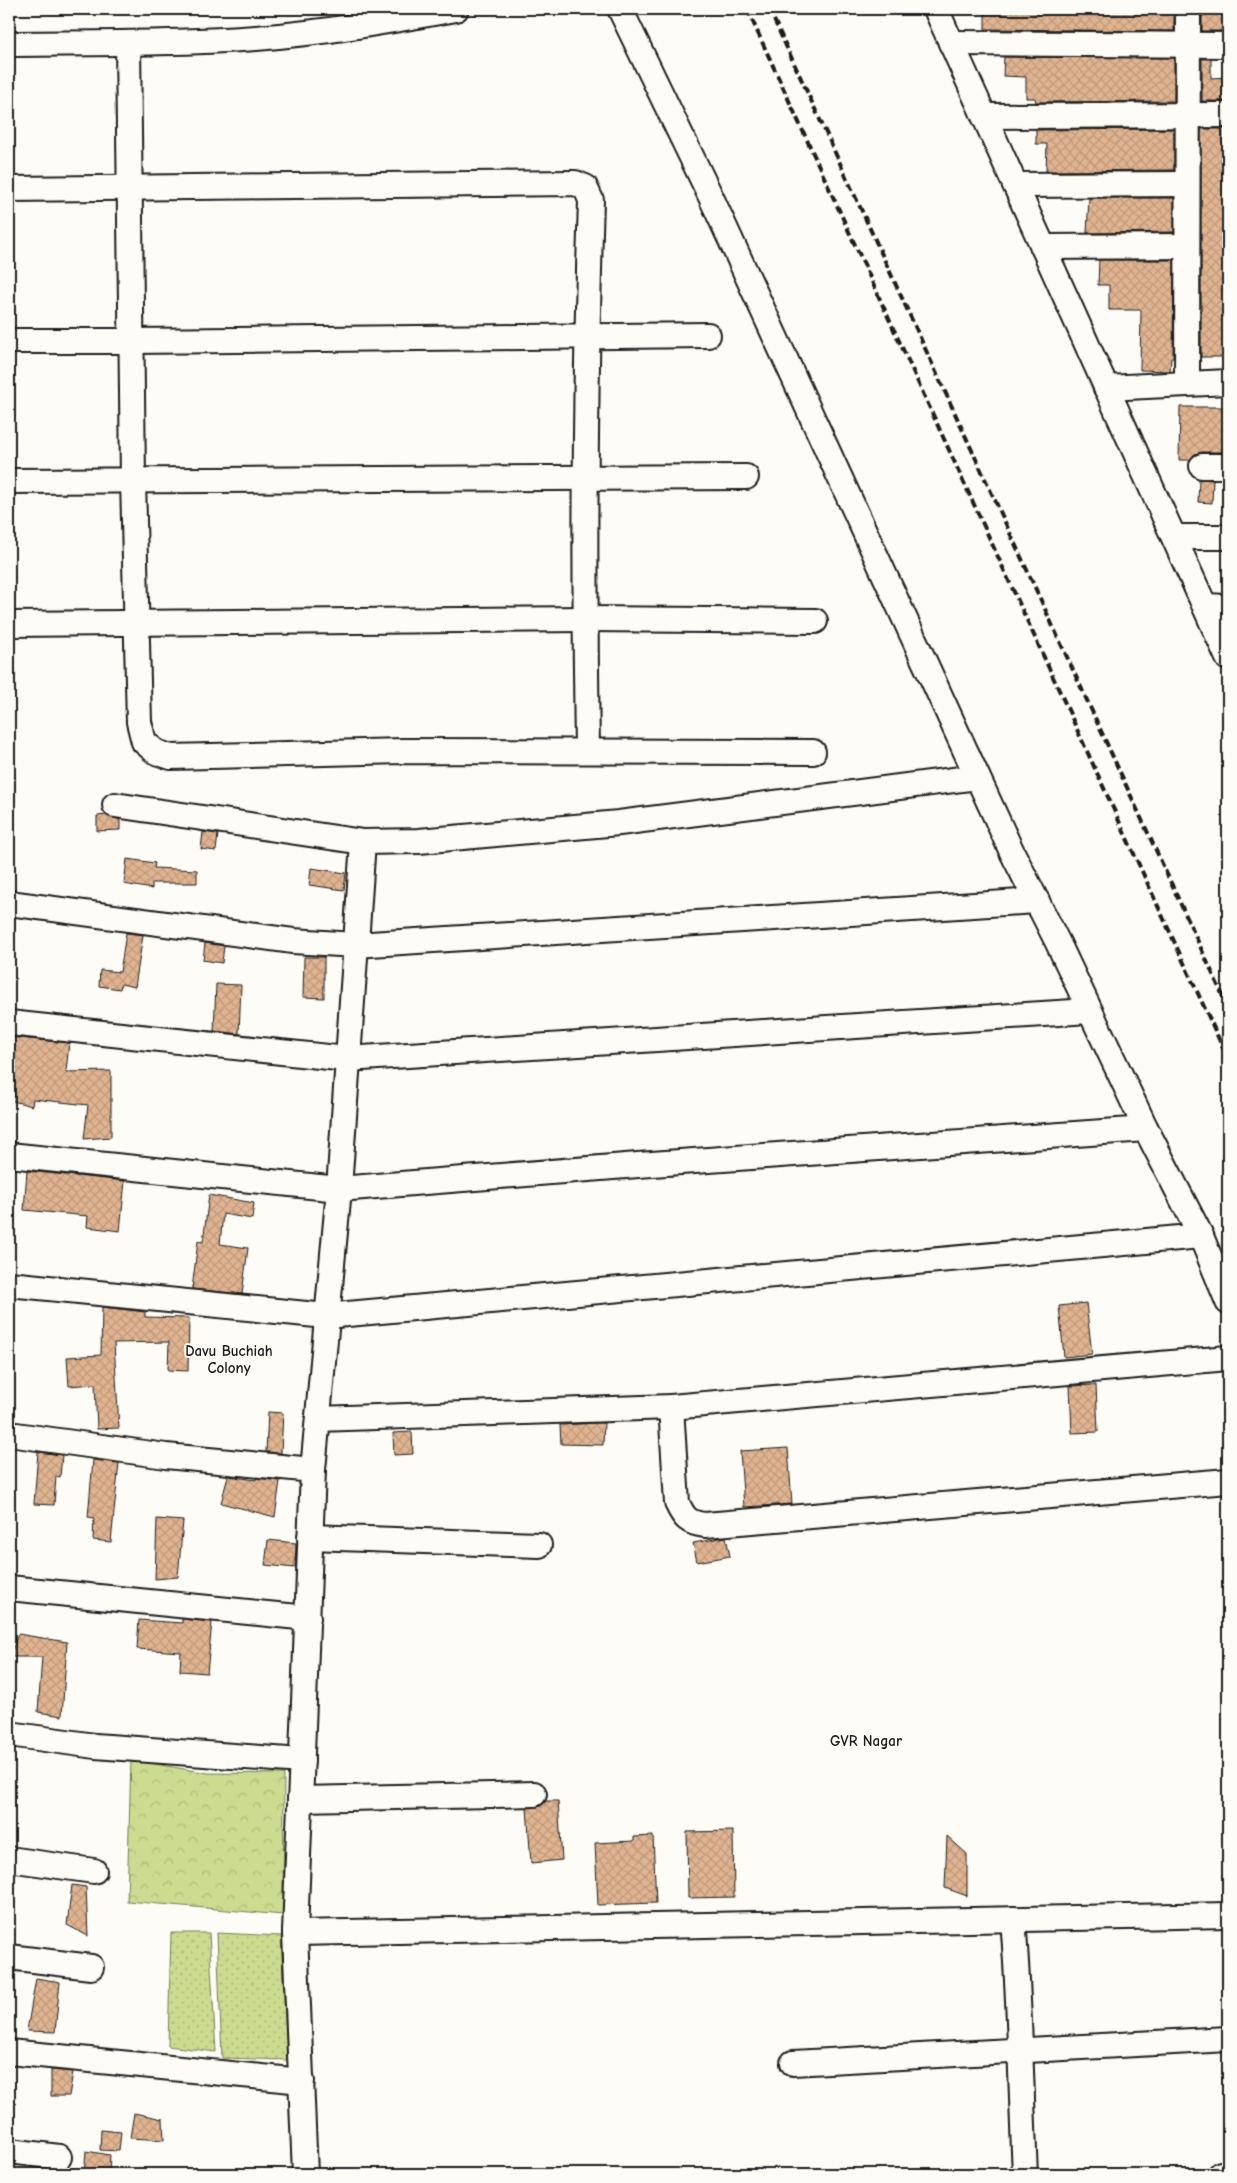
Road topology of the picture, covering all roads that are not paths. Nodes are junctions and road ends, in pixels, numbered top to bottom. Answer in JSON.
{"nodes":[{"id":1,"x":456,"y":9,"type":"edge"},
{"id":2,"x":620,"y":9,"type":"edge"},
{"id":3,"x":936,"y":9,"type":"edge"},
{"id":4,"x":1188,"y":9,"type":"edge"},
{"id":5,"x":128,"y":43,"type":"junction"},
{"id":6,"x":951,"y":43,"type":"junction"},
{"id":7,"x":9,"y":44,"type":"edge"},
{"id":8,"x":1188,"y":44,"type":"junction"},
{"id":9,"x":1228,"y":45,"type":"edge"},
{"id":10,"x":1188,"y":115,"type":"junction"},
{"id":11,"x":1228,"y":115,"type":"edge"},
{"id":12,"x":984,"y":116,"type":"junction"},
{"id":13,"x":1187,"y":184,"type":"junction"},
{"id":14,"x":1015,"y":185,"type":"junction"},
{"id":15,"x":128,"y":188,"type":"junction"},
{"id":16,"x":9,"y":189,"type":"edge"},
{"id":17,"x":1187,"y":246,"type":"junction"},
{"id":18,"x":1043,"y":247,"type":"junction"},
{"id":19,"x":708,"y":335,"type":"dead end"},
{"id":20,"x":587,"y":336,"type":"junction"},
{"id":21,"x":9,"y":341,"type":"edge"},
{"id":22,"x":132,"y":342,"type":"junction"},
{"id":23,"x":1228,"y":382,"type":"edge"},
{"id":24,"x":1187,"y":383,"type":"junction"},
{"id":25,"x":1106,"y":388,"type":"junction"},
{"id":26,"x":1202,"y":466,"type":"dead end"},
{"id":27,"x":1228,"y":466,"type":"edge"},
{"id":28,"x":586,"y":477,"type":"junction"},
{"id":29,"x":746,"y":477,"type":"dead end"},
{"id":30,"x":133,"y":480,"type":"junction"},
{"id":31,"x":9,"y":481,"type":"edge"},
{"id":32,"x":1228,"y":537,"type":"edge"},
{"id":33,"x":1174,"y":538,"type":"junction"},
{"id":34,"x":1205,"y":606,"type":"junction"},
{"id":35,"x":1228,"y":607,"type":"edge"},
{"id":36,"x":585,"y":619,"type":"junction"},
{"id":37,"x":815,"y":621,"type":"dead end"},
{"id":38,"x":136,"y":622,"type":"junction"},
{"id":39,"x":9,"y":624,"type":"edge"},
{"id":40,"x":1228,"y":658,"type":"edge"},
{"id":41,"x":587,"y":751,"type":"junction"},
{"id":42,"x":813,"y":752,"type":"dead end"},
{"id":43,"x":977,"y":777,"type":"junction"},
{"id":44,"x":115,"y":805,"type":"dead end"},
{"id":45,"x":363,"y":842,"type":"junction"},
{"id":46,"x":1037,"y":901,"type":"junction"},
{"id":47,"x":9,"y":903,"type":"edge"},
{"id":48,"x":355,"y":944,"type":"junction"},
{"id":49,"x":1088,"y":1011,"type":"junction"},
{"id":50,"x":9,"y":1022,"type":"edge"},
{"id":51,"x":347,"y":1059,"type":"junction"},
{"id":52,"x":1146,"y":1129,"type":"junction"},
{"id":53,"x":9,"y":1155,"type":"edge"},
{"id":54,"x":339,"y":1189,"type":"junction"},
{"id":55,"x":1201,"y":1236,"type":"junction"},
{"id":56,"x":9,"y":1284,"type":"edge"},
{"id":57,"x":1228,"y":1302,"type":"edge"},
{"id":58,"x":326,"y":1316,"type":"junction"},
{"id":59,"x":1228,"y":1358,"type":"edge"},
{"id":60,"x":671,"y":1407,"type":"junction"},
{"id":61,"x":318,"y":1419,"type":"junction"},
{"id":62,"x":9,"y":1434,"type":"edge"},
{"id":63,"x":313,"y":1470,"type":"junction"},
{"id":64,"x":1228,"y":1481,"type":"edge"},
{"id":65,"x":310,"y":1537,"type":"junction"},
{"id":66,"x":538,"y":1545,"type":"dead end"},
{"id":67,"x":9,"y":1588,"type":"edge"},
{"id":68,"x":308,"y":1618,"type":"junction"},
{"id":69,"x":9,"y":1734,"type":"edge"},
{"id":70,"x":302,"y":1761,"type":"junction"},
{"id":71,"x":534,"y":1794,"type":"dead end"},
{"id":72,"x":300,"y":1799,"type":"junction"},
{"id":73,"x":9,"y":1859,"type":"edge"},
{"id":74,"x":94,"y":1871,"type":"dead end"},
{"id":75,"x":1228,"y":1915,"type":"edge"},
{"id":76,"x":1013,"y":1919,"type":"junction"},
{"id":77,"x":295,"y":1933,"type":"junction"},
{"id":78,"x":9,"y":1957,"type":"edge"},
{"id":79,"x":91,"y":1967,"type":"dead end"},
{"id":80,"x":1228,"y":2039,"type":"edge"},
{"id":81,"x":9,"y":2052,"type":"edge"},
{"id":82,"x":1019,"y":2052,"type":"junction"},
{"id":83,"x":793,"y":2063,"type":"dead end"},
{"id":84,"x":302,"y":2081,"type":"junction"},
{"id":85,"x":9,"y":2151,"type":"edge"},
{"id":86,"x":59,"y":2157,"type":"dead end"},
{"id":87,"x":305,"y":2174,"type":"edge"},
{"id":88,"x":1026,"y":2174,"type":"edge"},
{"id":89,"x":1221,"y":2174,"type":"edge"},
{"id":90,"x":1228,"y":2174,"type":"edge"}],
"edges":[{"from":1,"to":5,"type":"street"},
{"from":2,"to":43,"type":"street"},
{"from":3,"to":6,"type":"street"},
{"from":4,"to":8,"type":"street"},
{"from":5,"to":7,"type":"street"},
{"from":5,"to":15,"type":"street"},
{"from":6,"to":8,"type":"street"},
{"from":6,"to":12,"type":"street"},
{"from":8,"to":9,"type":"street"},
{"from":8,"to":10,"type":"street"},
{"from":10,"to":11,"type":"street"},
{"from":10,"to":12,"type":"street"},
{"from":10,"to":13,"type":"street"},
{"from":12,"to":14,"type":"street"},
{"from":13,"to":14,"type":"street"},
{"from":13,"to":17,"type":"street"},
{"from":14,"to":18,"type":"street"},
{"from":15,"to":16,"type":"street"},
{"from":15,"to":20,"type":"street"},
{"from":15,"to":22,"type":"street"},
{"from":17,"to":18,"type":"street"},
{"from":17,"to":24,"type":"street"},
{"from":18,"to":25,"type":"street"},
{"from":19,"to":20,"type":"street"},
{"from":20,"to":22,"type":"street"},
{"from":20,"to":28,"type":"street"},
{"from":21,"to":22,"type":"street"},
{"from":22,"to":30,"type":"street"},
{"from":23,"to":24,"type":"street"},
{"from":24,"to":25,"type":"street"},
{"from":25,"to":33,"type":"street"},
{"from":26,"to":27,"type":"street"},
{"from":28,"to":29,"type":"street"},
{"from":28,"to":30,"type":"street"},
{"from":28,"to":36,"type":"street"},
{"from":30,"to":31,"type":"street"},
{"from":30,"to":38,"type":"street"},
{"from":32,"to":33,"type":"street"},
{"from":33,"to":34,"type":"street"},
{"from":34,"to":35,"type":"street"},
{"from":34,"to":40,"type":"street"},
{"from":36,"to":37,"type":"street"},
{"from":36,"to":38,"type":"street"},
{"from":36,"to":41,"type":"street"},
{"from":38,"to":39,"type":"street"},
{"from":38,"to":41,"type":"street"},
{"from":41,"to":42,"type":"street"},
{"from":43,"to":45,"type":"street"},
{"from":43,"to":46,"type":"street"},
{"from":44,"to":45,"type":"street"},
{"from":45,"to":48,"type":"street"},
{"from":46,"to":48,"type":"street"},
{"from":46,"to":49,"type":"street"},
{"from":47,"to":48,"type":"street"},
{"from":48,"to":51,"type":"street"},
{"from":49,"to":51,"type":"street"},
{"from":49,"to":52,"type":"street"},
{"from":50,"to":51,"type":"street"},
{"from":51,"to":54,"type":"street"},
{"from":52,"to":54,"type":"street"},
{"from":52,"to":55,"type":"street"},
{"from":53,"to":54,"type":"street"},
{"from":54,"to":58,"type":"street"},
{"from":55,"to":57,"type":"street"},
{"from":55,"to":58,"type":"street"},
{"from":56,"to":58,"type":"street"},
{"from":58,"to":61,"type":"street"},
{"from":59,"to":60,"type":"street"},
{"from":60,"to":61,"type":"street"},
{"from":60,"to":64,"type":"street"},
{"from":61,"to":63,"type":"street"},
{"from":62,"to":63,"type":"street"},
{"from":63,"to":65,"type":"street"},
{"from":65,"to":66,"type":"street"},
{"from":65,"to":68,"type":"street"},
{"from":67,"to":68,"type":"street"},
{"from":68,"to":70,"type":"street"},
{"from":69,"to":70,"type":"street"},
{"from":70,"to":72,"type":"street"},
{"from":71,"to":72,"type":"street"},
{"from":72,"to":77,"type":"street"},
{"from":73,"to":74,"type":"street"},
{"from":75,"to":76,"type":"street"},
{"from":76,"to":77,"type":"street"},
{"from":76,"to":82,"type":"street"},
{"from":77,"to":84,"type":"street"},
{"from":78,"to":79,"type":"street"},
{"from":80,"to":82,"type":"street"},
{"from":81,"to":84,"type":"street"},
{"from":82,"to":83,"type":"street"},
{"from":82,"to":88,"type":"street"},
{"from":84,"to":87,"type":"street"},
{"from":85,"to":86,"type":"street"},
{"from":89,"to":90,"type":"street"}]}
